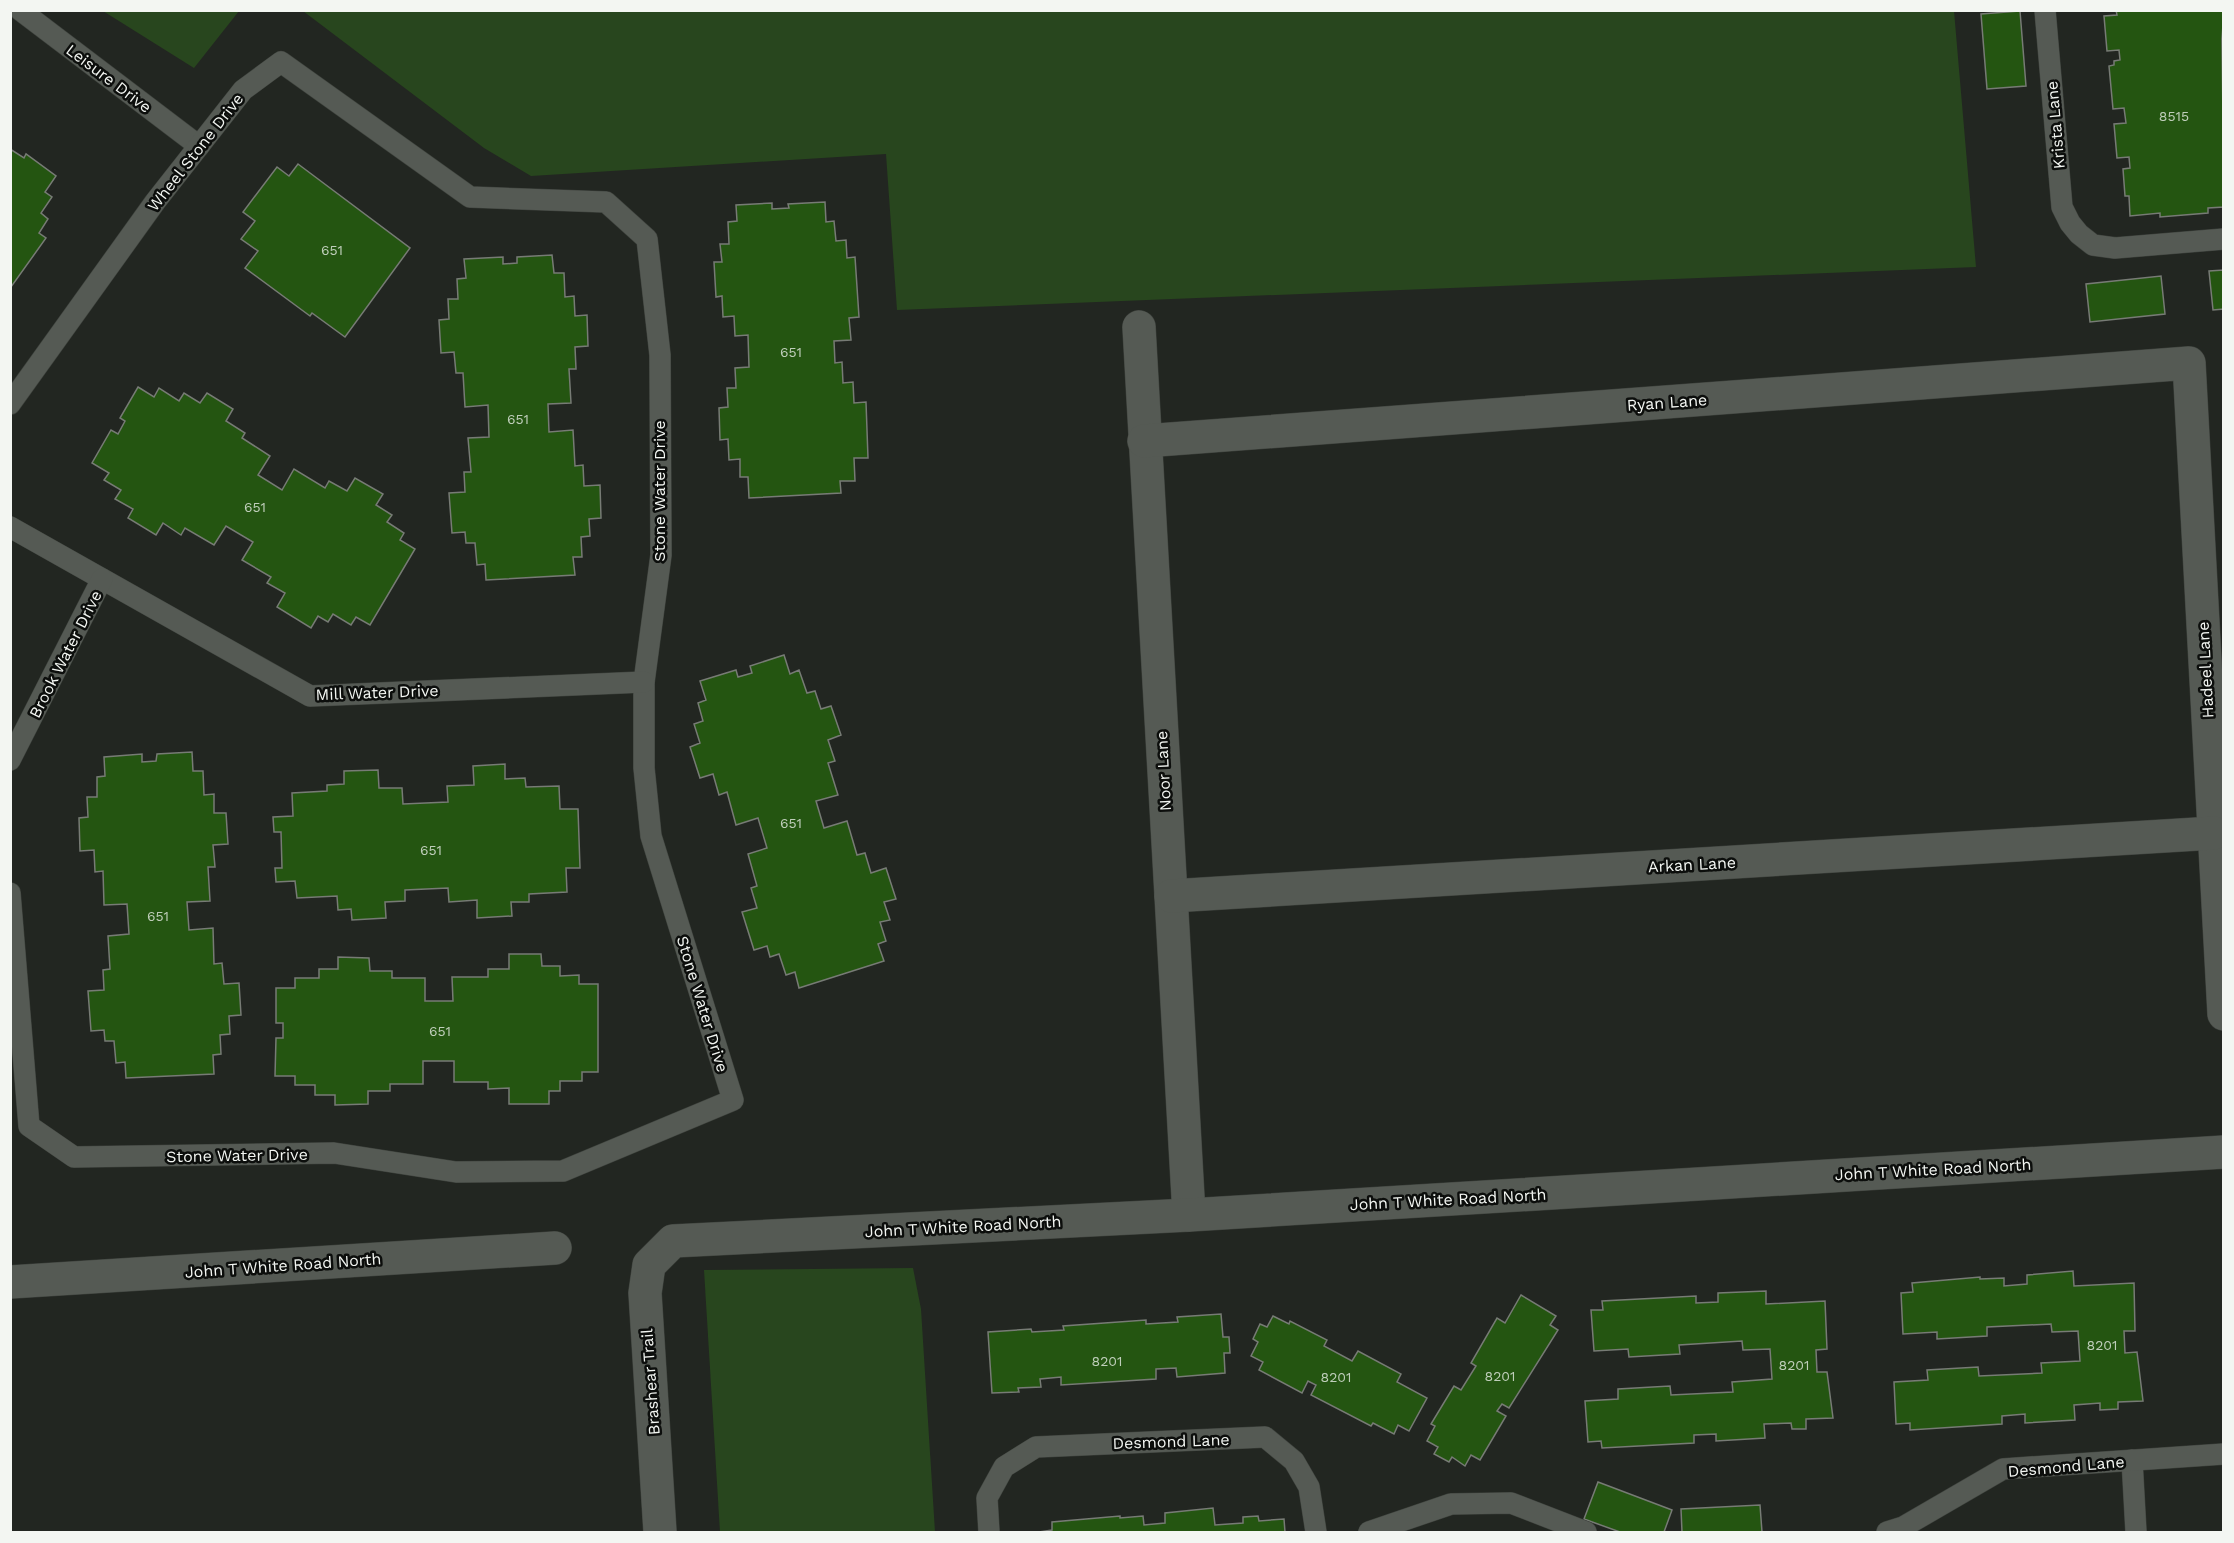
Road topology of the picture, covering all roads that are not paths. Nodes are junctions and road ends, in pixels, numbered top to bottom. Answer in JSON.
{"nodes":[{"id":1,"x":20,"y":10,"type":"edge"},
{"id":2,"x":2045,"y":10,"type":"edge"},
{"id":3,"x":199,"y":146,"type":"junction"},
{"id":4,"x":606,"y":201,"type":"joint"},
{"id":5,"x":2223,"y":239,"type":"edge"},
{"id":6,"x":1139,"y":327,"type":"dead end"},
{"id":7,"x":2189,"y":363,"type":"joint"},
{"id":8,"x":10,"y":404,"type":"edge"},
{"id":9,"x":1144,"y":441,"type":"junction"},
{"id":10,"x":10,"y":527,"type":"edge"},
{"id":11,"x":102,"y":579,"type":"junction"},
{"id":12,"x":644,"y":682,"type":"junction"},
{"id":13,"x":10,"y":760,"type":"edge"},
{"id":14,"x":2214,"y":833,"type":"junction"},
{"id":15,"x":10,"y":893,"type":"edge"},
{"id":16,"x":1171,"y":896,"type":"junction"},
{"id":17,"x":2223,"y":1014,"type":"edge"},
{"id":18,"x":2223,"y":1152,"type":"edge"},
{"id":19,"x":1189,"y":1215,"type":"junction"},
{"id":20,"x":673,"y":1241,"type":"joint"},
{"id":21,"x":555,"y":1248,"type":"dead end"},
{"id":22,"x":10,"y":1282,"type":"edge"},
{"id":23,"x":2223,"y":1454,"type":"edge"},
{"id":24,"x":2132,"y":1460,"type":"junction"},
{"id":25,"x":660,"y":1533,"type":"edge"},
{"id":26,"x":989,"y":1533,"type":"edge"},
{"id":27,"x":1316,"y":1533,"type":"edge"},
{"id":28,"x":1369,"y":1533,"type":"edge"},
{"id":29,"x":1586,"y":1533,"type":"edge"},
{"id":30,"x":1887,"y":1533,"type":"edge"},
{"id":31,"x":2136,"y":1533,"type":"edge"}],
"edges":[{"from":1,"to":3,"type":"lane","name":"Leisure Drive"},
{"from":2,"to":5,"type":"lane","name":"Krista Lane"},
{"from":3,"to":4,"type":"lane","name":"Wheel Stone Drive"},
{"from":3,"to":8,"type":"lane","name":"Wheel Stone Drive"},
{"from":4,"to":12,"type":"lane","name":"Stone Water Drive"},
{"from":6,"to":9,"type":"street","name":"Noor Lane"},
{"from":7,"to":9,"type":"street","name":"Ryan Lane"},
{"from":7,"to":14,"type":"street","name":"Hadeel Lane"},
{"from":9,"to":16,"type":"street","name":"Noor Lane"},
{"from":10,"to":11,"type":"lane","name":"Mill Water Drive"},
{"from":11,"to":12,"type":"lane","name":"Mill Water Drive"},
{"from":11,"to":13,"type":"lane","name":"Brook Water Drive"},
{"from":12,"to":15,"type":"lane","name":"Stone Water Drive"},
{"from":14,"to":16,"type":"street","name":"Arkan Lane"},
{"from":14,"to":17,"type":"street","name":"Hadeel Lane"},
{"from":16,"to":19,"type":"street","name":"Noor Lane"},
{"from":18,"to":19,"type":"street","name":"John T White Road North"},
{"from":19,"to":20,"type":"street","name":"John T White Road North"},
{"from":20,"to":25,"type":"street","name":"Brashear Trail"},
{"from":21,"to":22,"type":"street","name":"John T White Road North"},
{"from":23,"to":24,"type":"lane","name":"Desmond Lane"},
{"from":24,"to":30,"type":"lane","name":"Desmond Lane"},
{"from":24,"to":31,"type":"lane"},
{"from":26,"to":27,"type":"lane","name":"Desmond Lane"},
{"from":28,"to":29,"type":"lane"}]}
